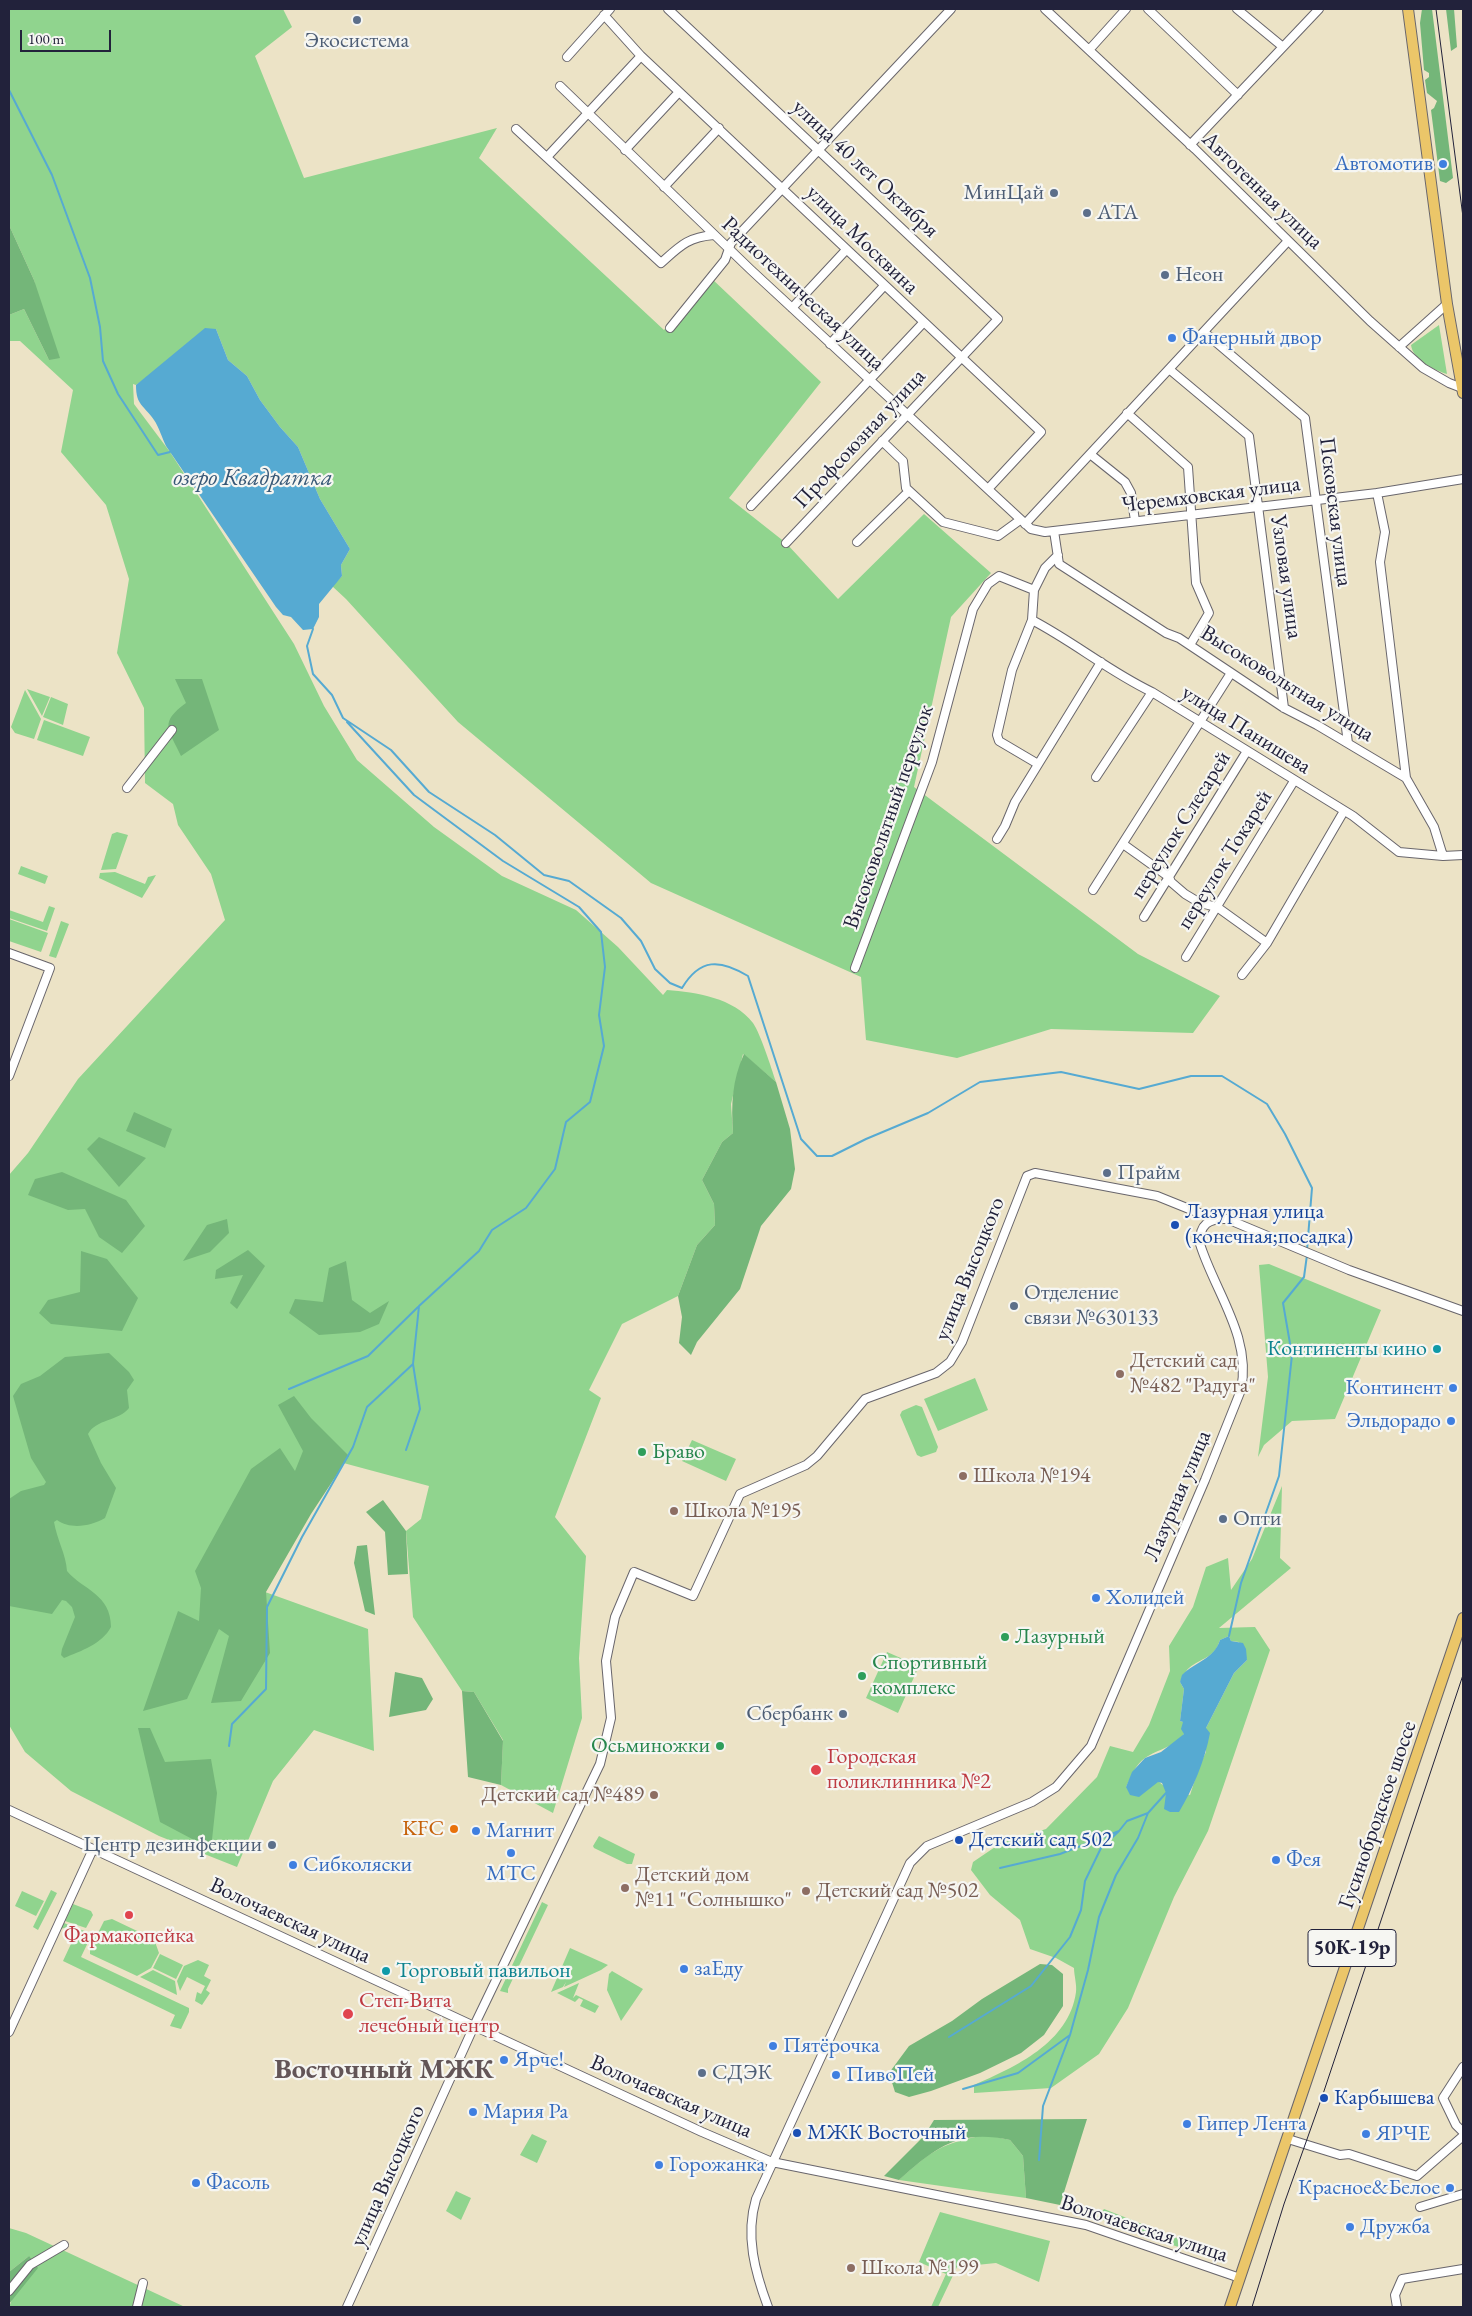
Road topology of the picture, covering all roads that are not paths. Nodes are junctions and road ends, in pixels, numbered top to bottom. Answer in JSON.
{"nodes":[{"id":1,"x":610,"y":9,"type":"edge"},
{"id":2,"x":668,"y":9,"type":"edge"},
{"id":3,"x":952,"y":9,"type":"edge"},
{"id":4,"x":1045,"y":9,"type":"edge"},
{"id":5,"x":1126,"y":9,"type":"edge"},
{"id":6,"x":1148,"y":9,"type":"edge"},
{"id":7,"x":1238,"y":9,"type":"edge"},
{"id":8,"x":1319,"y":9,"type":"edge"},
{"id":9,"x":1408,"y":9,"type":"edge"},
{"id":10,"x":604,"y":16,"type":"junction"},
{"id":11,"x":1282,"y":47,"type":"junction"},
{"id":12,"x":1088,"y":50,"type":"junction"},
{"id":13,"x":641,"y":56,"type":"junction"},
{"id":14,"x":568,"y":57,"type":"dead end"},
{"id":15,"x":560,"y":86,"type":"dead end"},
{"id":16,"x":679,"y":92,"type":"junction"},
{"id":17,"x":1238,"y":95,"type":"junction"},
{"id":18,"x":587,"y":113,"type":"junction"},
{"id":19,"x":718,"y":128,"type":"junction"},
{"id":20,"x":516,"y":129,"type":"dead end"},
{"id":21,"x":1190,"y":145,"type":"junction"},
{"id":22,"x":625,"y":150,"type":"junction"},
{"id":23,"x":819,"y":150,"type":"junction"},
{"id":24,"x":547,"y":157,"type":"junction"},
{"id":25,"x":664,"y":186,"type":"junction"},
{"id":26,"x":783,"y":188,"type":"junction"},
{"id":27,"x":714,"y":235,"type":"junction"},
{"id":28,"x":1288,"y":241,"type":"junction"},
{"id":29,"x":729,"y":249,"type":"junction"},
{"id":30,"x":846,"y":250,"type":"junction"},
{"id":31,"x":884,"y":286,"type":"junction"},
{"id":32,"x":1447,"y":304,"type":"junction"},
{"id":33,"x":792,"y":308,"type":"junction"},
{"id":34,"x":922,"y":323,"type":"junction"},
{"id":35,"x":670,"y":328,"type":"dead end"},
{"id":36,"x":1204,"y":332,"type":"junction"},
{"id":37,"x":830,"y":344,"type":"junction"},
{"id":38,"x":1399,"y":347,"type":"junction"},
{"id":39,"x":961,"y":358,"type":"junction"},
{"id":40,"x":1168,"y":369,"type":"junction"},
{"id":41,"x":869,"y":380,"type":"junction"},
{"id":42,"x":1463,"y":390,"type":"edge"},
{"id":43,"x":1128,"y":414,"type":"junction"},
{"id":44,"x":907,"y":415,"type":"junction"},
{"id":45,"x":882,"y":441,"type":"junction"},
{"id":46,"x":1090,"y":454,"type":"junction"},
{"id":47,"x":1463,"y":479,"type":"edge"},
{"id":48,"x":988,"y":489,"type":"junction"},
{"id":49,"x":909,"y":491,"type":"junction"},
{"id":50,"x":1377,"y":492,"type":"junction"},
{"id":51,"x":1316,"y":500,"type":"junction"},
{"id":52,"x":751,"y":506,"type":"dead end"},
{"id":53,"x":1258,"y":507,"type":"junction"},
{"id":54,"x":1191,"y":515,"type":"junction"},
{"id":55,"x":1135,"y":521,"type":"junction"},
{"id":56,"x":1023,"y":522,"type":"junction"},
{"id":57,"x":1054,"y":531,"type":"junction"},
{"id":58,"x":857,"y":542,"type":"dead end"},
{"id":59,"x":786,"y":543,"type":"dead end"},
{"id":60,"x":1058,"y":555,"type":"junction"},
{"id":61,"x":1034,"y":590,"type":"junction"},
{"id":62,"x":1032,"y":620,"type":"junction"},
{"id":63,"x":1190,"y":645,"type":"junction"},
{"id":64,"x":1101,"y":662,"type":"junction"},
{"id":65,"x":1231,"y":673,"type":"junction"},
{"id":66,"x":1152,"y":692,"type":"junction"},
{"id":67,"x":1284,"y":708,"type":"junction"},
{"id":68,"x":1200,"y":722,"type":"junction"},
{"id":69,"x":172,"y":730,"type":"dead end"},
{"id":70,"x":1348,"y":743,"type":"junction"},
{"id":71,"x":1247,"y":751,"type":"junction"},
{"id":72,"x":1038,"y":764,"type":"junction"},
{"id":73,"x":1096,"y":777,"type":"dead end"},
{"id":74,"x":1406,"y":778,"type":"junction"},
{"id":75,"x":1294,"y":781,"type":"junction"},
{"id":76,"x":127,"y":788,"type":"dead end"},
{"id":77,"x":1344,"y":811,"type":"junction"},
{"id":78,"x":997,"y":839,"type":"dead end"},
{"id":79,"x":1123,"y":844,"type":"junction"},
{"id":80,"x":1463,"y":855,"type":"edge"},
{"id":81,"x":1443,"y":856,"type":"junction"},
{"id":82,"x":1169,"y":877,"type":"junction"},
{"id":83,"x":1093,"y":890,"type":"dead end"},
{"id":84,"x":1217,"y":907,"type":"junction"},
{"id":85,"x":1144,"y":917,"type":"dead end"},
{"id":86,"x":1267,"y":942,"type":"junction"},
{"id":87,"x":9,"y":953,"type":"edge"},
{"id":88,"x":1186,"y":957,"type":"dead end"},
{"id":89,"x":855,"y":968,"type":"dead end"},
{"id":90,"x":1242,"y":975,"type":"dead end"},
{"id":91,"x":9,"y":1076,"type":"edge"},
{"id":92,"x":1214,"y":1219,"type":"junction"},
{"id":93,"x":1463,"y":1311,"type":"edge"},
{"id":94,"x":1463,"y":1618,"type":"edge"},
{"id":95,"x":9,"y":1810,"type":"edge"},
{"id":96,"x":93,"y":1849,"type":"junction"},
{"id":97,"x":474,"y":2026,"type":"junction"},
{"id":98,"x":9,"y":2032,"type":"edge"},
{"id":99,"x":1463,"y":2067,"type":"edge"},
{"id":100,"x":1463,"y":2132,"type":"edge"},
{"id":101,"x":1463,"y":2136,"type":"edge"},
{"id":102,"x":1288,"y":2139,"type":"junction"},
{"id":103,"x":772,"y":2162,"type":"junction"},
{"id":104,"x":1463,"y":2194,"type":"edge"},
{"id":105,"x":1420,"y":2207,"type":"dead end"},
{"id":106,"x":64,"y":2245,"type":"dead end"},
{"id":107,"x":1463,"y":2269,"type":"edge"},
{"id":108,"x":1240,"y":2278,"type":"junction"},
{"id":109,"x":143,"y":2283,"type":"dead end"},
{"id":110,"x":9,"y":2291,"type":"edge"},
{"id":111,"x":136,"y":2307,"type":"edge"},
{"id":112,"x":347,"y":2307,"type":"edge"},
{"id":113,"x":768,"y":2307,"type":"edge"},
{"id":114,"x":1230,"y":2307,"type":"edge"},
{"id":115,"x":1397,"y":2307,"type":"edge"}],
"edges":[{"from":1,"to":10,"type":"street"},
{"from":2,"to":23,"type":"street","name":"улица 40 лет Октября"},
{"from":3,"to":23,"type":"street"},
{"from":4,"to":12,"type":"street","name":"Автогенная улица"},
{"from":5,"to":12,"type":"street"},
{"from":6,"to":17,"type":"street"},
{"from":7,"to":11,"type":"street"},
{"from":8,"to":11,"type":"street"},
{"from":9,"to":32,"type":"main road"},
{"from":10,"to":13,"type":"street","name":"улица Москвина"},
{"from":10,"to":14,"type":"street"},
{"from":11,"to":17,"type":"street"},
{"from":12,"to":21,"type":"street","name":"Автогенная улица"},
{"from":13,"to":16,"type":"street","name":"улица Москвина"},
{"from":13,"to":18,"type":"street"},
{"from":15,"to":18,"type":"street","name":"Радиотехническая улица"},
{"from":16,"to":19,"type":"street","name":"улица Москвина"},
{"from":16,"to":22,"type":"street"},
{"from":17,"to":21,"type":"street"},
{"from":18,"to":22,"type":"street","name":"Радиотехническая улица"},
{"from":18,"to":24,"type":"street"},
{"from":19,"to":25,"type":"street"},
{"from":19,"to":26,"type":"street","name":"улица Москвина"},
{"from":20,"to":24,"type":"street"},
{"from":21,"to":28,"type":"street","name":"Автогенная улица"},
{"from":22,"to":25,"type":"street","name":"Радиотехническая улица"},
{"from":23,"to":26,"type":"street"},
{"from":23,"to":39,"type":"street","name":"улица 40 лет Октября"},
{"from":24,"to":27,"type":"street"},
{"from":25,"to":27,"type":"street","name":"Радиотехническая улица"},
{"from":26,"to":29,"type":"street"},
{"from":26,"to":30,"type":"street","name":"улица Москвина"},
{"from":27,"to":29,"type":"street","name":"Радиотехническая улица"},
{"from":28,"to":36,"type":"street"},
{"from":28,"to":38,"type":"street","name":"Автогенная улица"},
{"from":29,"to":33,"type":"street","name":"Радиотехническая улица"},
{"from":29,"to":35,"type":"street"},
{"from":30,"to":31,"type":"street","name":"улица Москвина"},
{"from":30,"to":33,"type":"street"},
{"from":31,"to":34,"type":"street","name":"улица Москвина"},
{"from":31,"to":37,"type":"street"},
{"from":32,"to":38,"type":"street"},
{"from":32,"to":42,"type":"main road"},
{"from":33,"to":37,"type":"street","name":"Радиотехническая улица"},
{"from":34,"to":39,"type":"street","name":"улица Москвина"},
{"from":34,"to":41,"type":"street"},
{"from":36,"to":40,"type":"street"},
{"from":36,"to":51,"type":"street","name":"Псковская улица"},
{"from":37,"to":41,"type":"street","name":"Радиотехническая улица"},
{"from":38,"to":42,"type":"street","name":"Автогенная улица"},
{"from":39,"to":44,"type":"street","name":"Профсоюзная улица"},
{"from":39,"to":48,"type":"street","name":"улица Москвина"},
{"from":40,"to":43,"type":"street"},
{"from":40,"to":53,"type":"street","name":"Узловая улица"},
{"from":41,"to":44,"type":"street","name":"Радиотехническая улица"},
{"from":41,"to":52,"type":"street"},
{"from":43,"to":46,"type":"street"},
{"from":43,"to":54,"type":"street"},
{"from":44,"to":45,"type":"street","name":"Профсоюзная улица"},
{"from":44,"to":48,"type":"street","name":"Радиотехническая улица"},
{"from":45,"to":49,"type":"street"},
{"from":45,"to":59,"type":"street","name":"Профсоюзная улица"},
{"from":46,"to":55,"type":"street"},
{"from":46,"to":56,"type":"street"},
{"from":47,"to":50,"type":"street","name":"Черемховская улица"},
{"from":48,"to":56,"type":"street","name":"Радиотехническая улица"},
{"from":49,"to":56,"type":"street"},
{"from":49,"to":58,"type":"street"},
{"from":50,"to":51,"type":"street","name":"Черемховская улица"},
{"from":50,"to":74,"type":"street"},
{"from":51,"to":53,"type":"street","name":"Черемховская улица"},
{"from":51,"to":70,"type":"street","name":"Псковская улица"},
{"from":53,"to":54,"type":"street","name":"Черемховская улица"},
{"from":53,"to":67,"type":"street","name":"Узловая улица"},
{"from":54,"to":55,"type":"street","name":"Черемховская улица"},
{"from":54,"to":63,"type":"street"},
{"from":55,"to":57,"type":"street","name":"Черемховская улица"},
{"from":56,"to":57,"type":"street","name":"Черемховская улица"},
{"from":57,"to":60,"type":"street"},
{"from":60,"to":61,"type":"street"},
{"from":60,"to":63,"type":"street","name":"Высоковольтная улица"},
{"from":61,"to":62,"type":"street"},
{"from":61,"to":89,"type":"street","name":"Высоковольтный переулок"},
{"from":62,"to":64,"type":"street","name":"улица Панишева"},
{"from":62,"to":72,"type":"street"},
{"from":63,"to":65,"type":"street","name":"Высоковольтная улица"},
{"from":64,"to":66,"type":"street","name":"улица Панишева"},
{"from":64,"to":72,"type":"street"},
{"from":65,"to":67,"type":"street","name":"Высоковольтная улица"},
{"from":65,"to":68,"type":"street"},
{"from":66,"to":68,"type":"street","name":"улица Панишева"},
{"from":66,"to":73,"type":"street"},
{"from":67,"to":70,"type":"street","name":"Высоковольтная улица"},
{"from":68,"to":71,"type":"street","name":"улица Панишева"},
{"from":68,"to":79,"type":"street"},
{"from":69,"to":76,"type":"street"},
{"from":70,"to":74,"type":"street","name":"Высоковольтная улица"},
{"from":71,"to":75,"type":"street","name":"улица Панишева"},
{"from":71,"to":82,"type":"street","name":"переулок Слесарей"},
{"from":72,"to":78,"type":"street"},
{"from":74,"to":81,"type":"street","name":"Высоковольтная улица"},
{"from":75,"to":77,"type":"street","name":"улица Панишева"},
{"from":75,"to":84,"type":"street","name":"переулок Токарей"},
{"from":77,"to":81,"type":"street","name":"улица Панишева"},
{"from":77,"to":86,"type":"street"},
{"from":79,"to":82,"type":"street"},
{"from":79,"to":83,"type":"street"},
{"from":80,"to":81,"type":"street"},
{"from":82,"to":84,"type":"street"},
{"from":82,"to":85,"type":"street","name":"переулок Слесарей"},
{"from":84,"to":86,"type":"street"},
{"from":84,"to":88,"type":"street","name":"переулок Токарей"},
{"from":86,"to":90,"type":"street"},
{"from":87,"to":91,"type":"street"},
{"from":92,"to":93,"type":"street"},
{"from":92,"to":97,"type":"street","name":"улица Высоцкого"},
{"from":92,"to":103,"type":"street","name":"Лазурная улица"},
{"from":94,"to":102,"type":"main road","name":"Гусинобродское шоссе","number":"50К-19р"},
{"from":95,"to":96,"type":"street","name":"Волочаевская улица"},
{"from":96,"to":97,"type":"street","name":"Волочаевская улица"},
{"from":96,"to":98,"type":"street"},
{"from":97,"to":103,"type":"street","name":"Волочаевская улица"},
{"from":97,"to":112,"type":"street","name":"улица Высоцкого"},
{"from":99,"to":100,"type":"street"},
{"from":101,"to":102,"type":"street"},
{"from":102,"to":108,"type":"main road","name":"Гусинобродское шоссе","number":"50К-19р"},
{"from":103,"to":108,"type":"street","name":"Волочаевская улица"},
{"from":103,"to":113,"type":"street","name":"Лазурная улица"},
{"from":104,"to":105,"type":"street"},
{"from":106,"to":110,"type":"street"},
{"from":107,"to":115,"type":"street"},
{"from":108,"to":114,"type":"main road","name":"Гусинобродское шоссе","number":"50К-19р"},
{"from":109,"to":111,"type":"street"}]}
